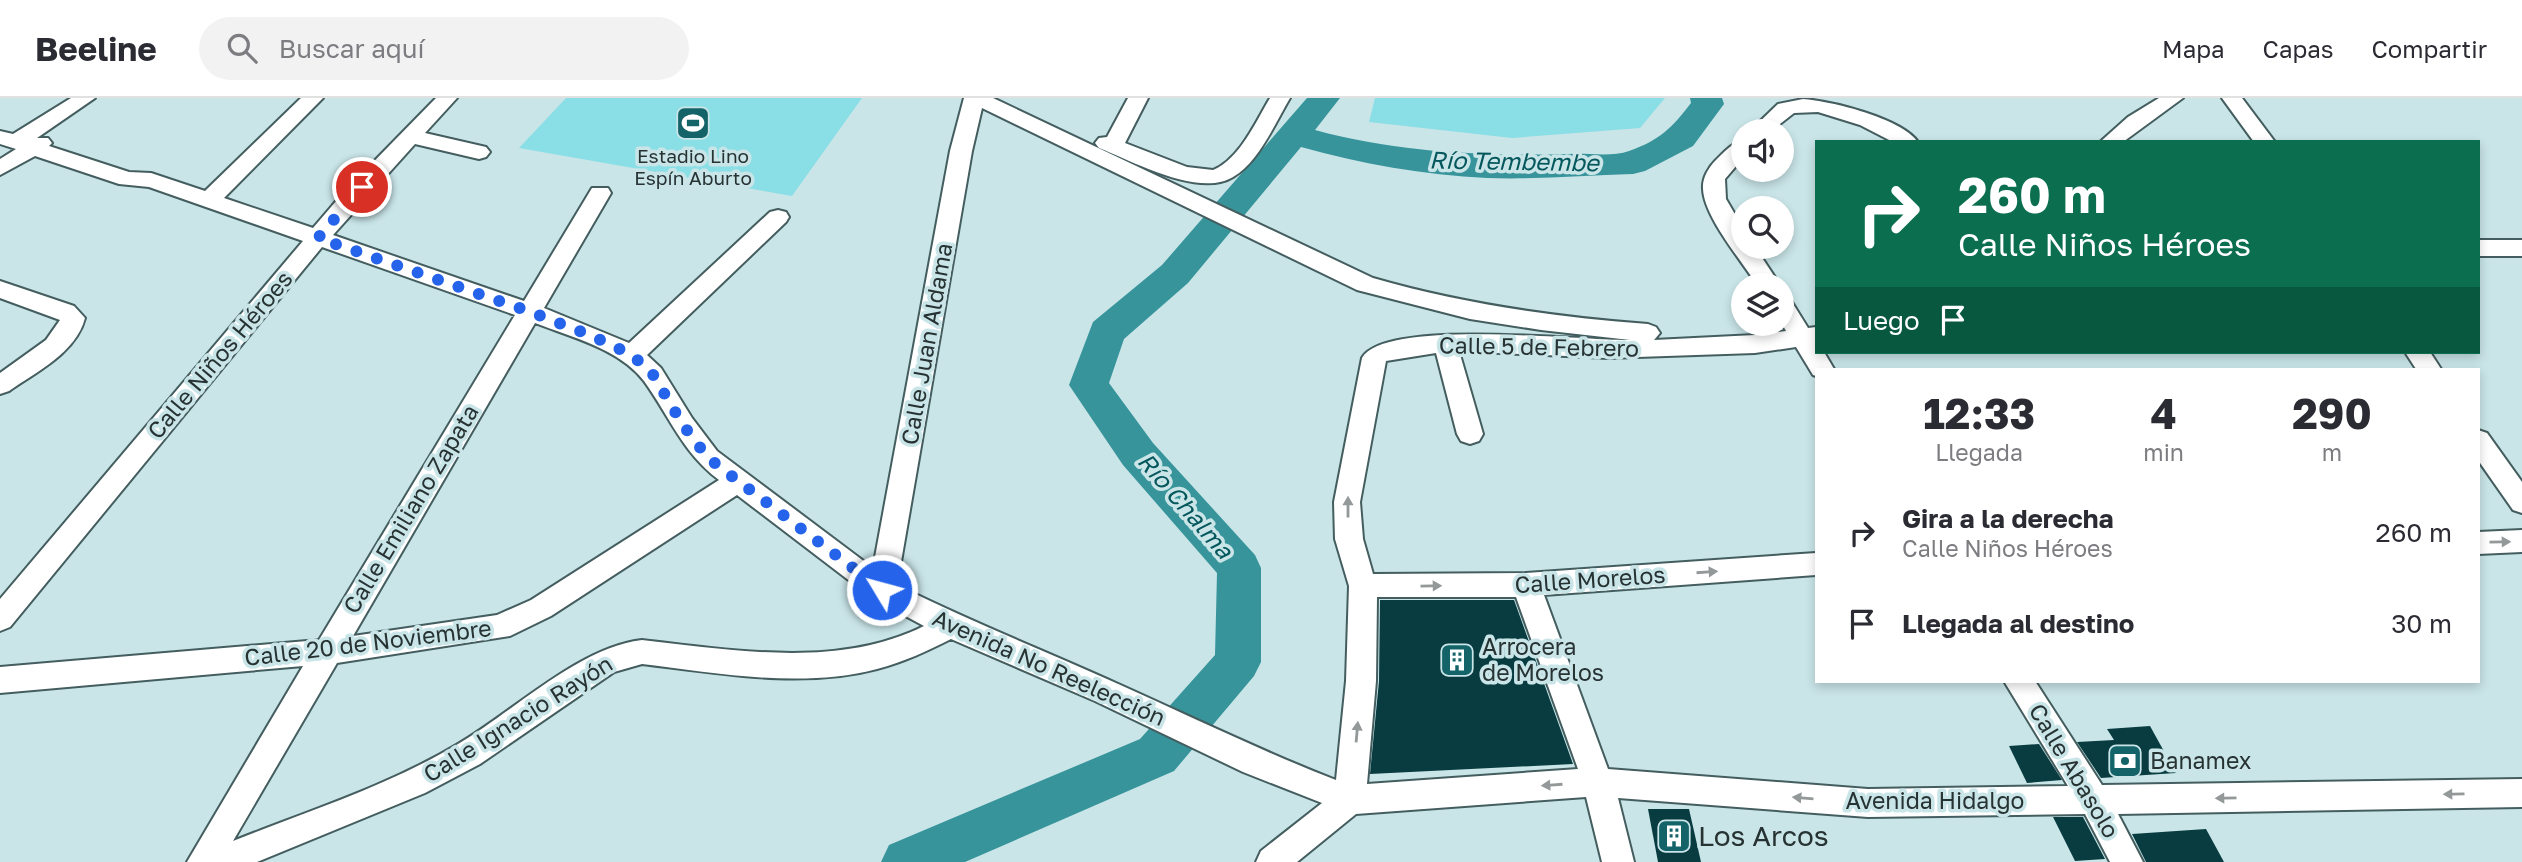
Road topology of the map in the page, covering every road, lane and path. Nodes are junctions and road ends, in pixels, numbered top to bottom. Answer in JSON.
{"nodes":[{"id":1,"x":85,"y":98,"type":"edge"},
{"id":2,"x":313,"y":98,"type":"edge"},
{"id":3,"x":447,"y":98,"type":"edge"},
{"id":4,"x":975,"y":98,"type":"edge"},
{"id":5,"x":1138,"y":98,"type":"edge"},
{"id":6,"x":1280,"y":98,"type":"edge"},
{"id":7,"x":2173,"y":98,"type":"edge"},
{"id":8,"x":2232,"y":98,"type":"edge"},
{"id":9,"x":1004,"y":111,"type":"junction"},
{"id":10,"x":1773,"y":119,"type":"edge"},
{"id":11,"x":0,"y":122,"type":"edge"},
{"id":12,"x":412,"y":137,"type":"junction"},
{"id":13,"x":25,"y":139,"type":"edge"},
{"id":14,"x":1905,"y":140,"type":"edge"},
{"id":15,"x":2111,"y":140,"type":"edge"},
{"id":16,"x":2263,"y":140,"type":"edge"},
{"id":17,"x":1113,"y":146,"type":"junction"},
{"id":18,"x":479,"y":152,"type":"dead end"},
{"id":19,"x":1731,"y":159,"type":"edge"},
{"id":20,"x":0,"y":168,"type":"edge"},
{"id":21,"x":600,"y":194,"type":"dead end"},
{"id":22,"x":209,"y":200,"type":"junction"},
{"id":23,"x":778,"y":217,"type":"dead end"},
{"id":24,"x":1731,"y":226,"type":"edge"},
{"id":25,"x":318,"y":238,"type":"junction"},
{"id":26,"x":2480,"y":248,"type":"edge"},
{"id":27,"x":2522,"y":248,"type":"edge"},
{"id":28,"x":0,"y":289,"type":"edge"},
{"id":29,"x":528,"y":311,"type":"junction"},
{"id":30,"x":1802,"y":324,"type":"edge"},
{"id":31,"x":1445,"y":342,"type":"junction"},
{"id":32,"x":1815,"y":353,"type":"edge"},
{"id":33,"x":632,"y":355,"type":"junction"},
{"id":34,"x":0,"y":385,"type":"edge"},
{"id":35,"x":1470,"y":434,"type":"dead end"},
{"id":36,"x":2480,"y":443,"type":"edge"},
{"id":37,"x":738,"y":481,"type":"junction"},
{"id":38,"x":2522,"y":503,"type":"edge"},
{"id":39,"x":2522,"y":541,"type":"edge"},
{"id":40,"x":2480,"y":542,"type":"edge"},
{"id":41,"x":1815,"y":564,"type":"edge"},
{"id":42,"x":1527,"y":585,"type":"junction"},
{"id":43,"x":1363,"y":586,"type":"junction"},
{"id":44,"x":882,"y":590,"type":"junction"},
{"id":45,"x":0,"y":619,"type":"edge"},
{"id":46,"x":951,"y":626,"type":"junction"},
{"id":47,"x":326,"y":652,"type":"junction"},
{"id":48,"x":0,"y":680,"type":"edge"},
{"id":49,"x":2020,"y":683,"type":"edge"},
{"id":50,"x":1254,"y":762,"type":"joint"},
{"id":51,"x":1598,"y":782,"type":"junction"},
{"id":52,"x":2522,"y":793,"type":"edge"},
{"id":53,"x":1350,"y":800,"type":"junction"},
{"id":54,"x":2094,"y":800,"type":"junction"},
{"id":55,"x":203,"y":862,"type":"edge"},
{"id":56,"x":219,"y":862,"type":"edge"},
{"id":57,"x":1272,"y":862,"type":"edge"},
{"id":58,"x":1618,"y":862,"type":"edge"},
{"id":59,"x":2127,"y":862,"type":"edge"}],
"edges":[{"from":1,"to":13,"type":"street"},
{"from":2,"to":22,"type":"street"},
{"from":3,"to":12,"type":"street","name":"Calle Niños Héroes"},
{"from":4,"to":9,"type":"street"},
{"from":4,"to":44,"type":"street","name":"Calle Juan Aldama"},
{"from":5,"to":17,"type":"street"},
{"from":6,"to":17,"type":"street"},
{"from":7,"to":15,"type":"street"},
{"from":8,"to":16,"type":"street"},
{"from":9,"to":17,"type":"street"},
{"from":9,"to":30,"type":"street"},
{"from":10,"to":14,"type":"street"},
{"from":11,"to":13,"type":"street","name":"Avenida No Reelección"},
{"from":12,"to":18,"type":"street"},
{"from":12,"to":25,"type":"street","name":"Calle Niños Héroes"},
{"from":13,"to":20,"type":"street"},
{"from":13,"to":22,"type":"street","name":"Avenida No Reelección"},
{"from":19,"to":24,"type":"street"},
{"from":21,"to":29,"type":"street","name":"Calle Emiliano Zapata"},
{"from":22,"to":25,"type":"street","name":"Avenida No Reelección"},
{"from":23,"to":33,"type":"street"},
{"from":25,"to":29,"type":"street","name":"Avenida No Reelección"},
{"from":25,"to":45,"type":"street","name":"Calle Niños Héroes"},
{"from":26,"to":27,"type":"street"},
{"from":28,"to":34,"type":"street"},
{"from":29,"to":33,"type":"street","name":"Avenida No Reelección"},
{"from":29,"to":47,"type":"street","name":"Calle Emiliano Zapata"},
{"from":30,"to":31,"type":"street","name":"Calle 5 de Febrero"},
{"from":30,"to":32,"type":"street"},
{"from":31,"to":35,"type":"street"},
{"from":43,"to":31,"type":"street","name":"Calle 5 de Febrero","one_way":true},
{"from":33,"to":37,"type":"street","name":"Avenida No Reelección"},
{"from":36,"to":38,"type":"street"},
{"from":37,"to":44,"type":"street","name":"Avenida No Reelección"},
{"from":37,"to":47,"type":"street","name":"Calle 20 de Noviembre"},
{"from":40,"to":39,"type":"street","one_way":true},
{"from":42,"to":41,"type":"street","name":"Calle Morelos","one_way":true},
{"from":43,"to":42,"type":"street","name":"Calle Morelos","one_way":true},
{"from":42,"to":51,"type":"street"},
{"from":53,"to":43,"type":"street","name":"Calle 5 de Febrero","one_way":true},
{"from":44,"to":46,"type":"street","name":"Avenida No Reelección"},
{"from":46,"to":50,"type":"street","name":"Avenida No Reelección"},
{"from":46,"to":56,"type":"street","name":"Calle Ignacio Rayón"},
{"from":47,"to":48,"type":"street","name":"Calle 20 de Noviembre"},
{"from":47,"to":55,"type":"street","name":"Calle Emiliano Zapata"},
{"from":49,"to":54,"type":"street","name":"Calle Abasolo"},
{"from":50,"to":53,"type":"street","name":"Avenida No Reelección"},
{"from":51,"to":53,"type":"street","name":"Avenida Hidalgo","one_way":true},
{"from":54,"to":51,"type":"street","name":"Avenida Hidalgo","one_way":true},
{"from":51,"to":58,"type":"street"},
{"from":52,"to":54,"type":"street","name":"Avenida Hidalgo","one_way":true},
{"from":53,"to":57,"type":"street"},
{"from":54,"to":59,"type":"street","name":"Calle Abasolo"}]}
